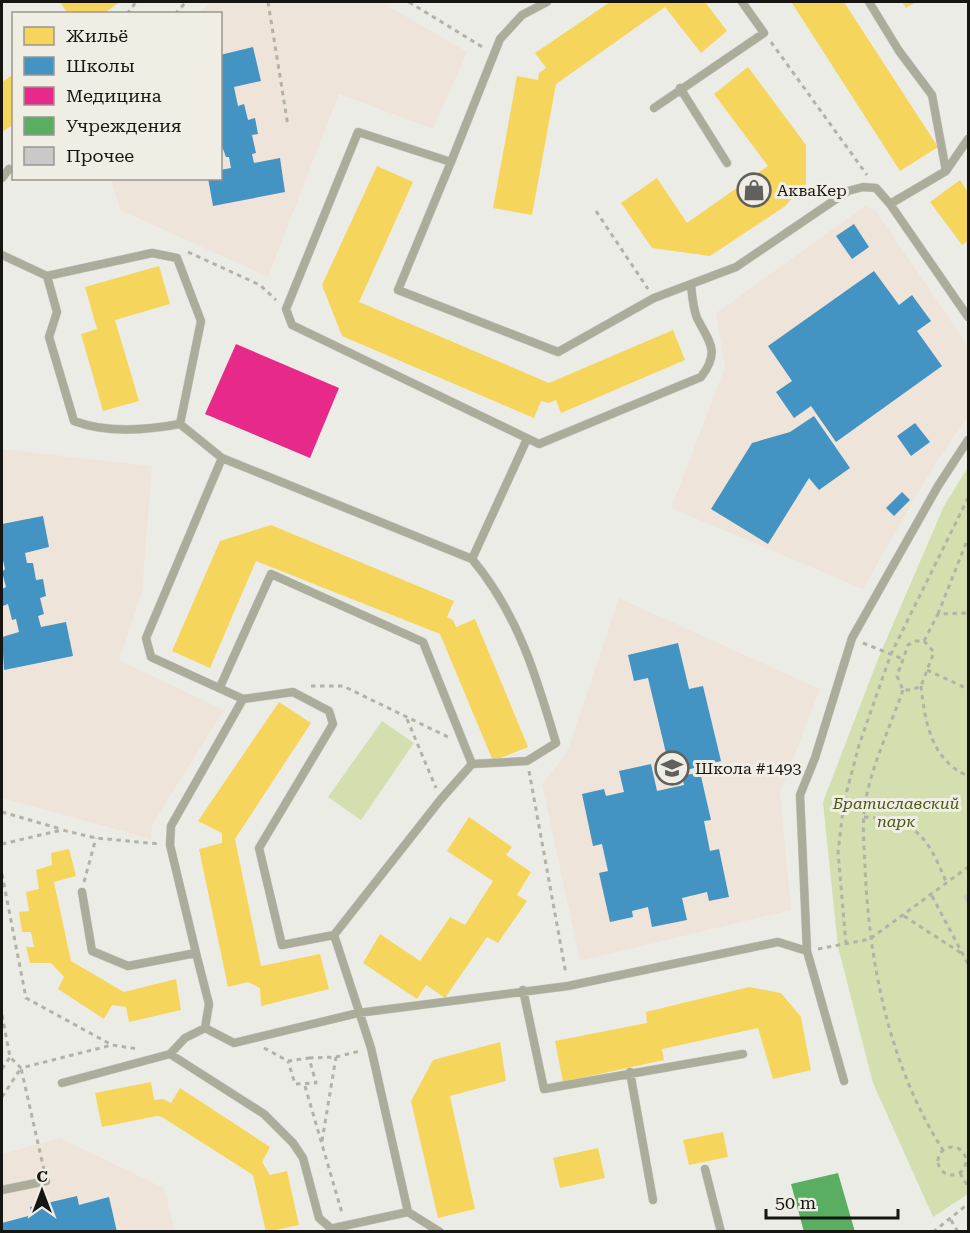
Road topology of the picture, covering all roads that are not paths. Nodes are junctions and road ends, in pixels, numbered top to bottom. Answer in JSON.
{"nodes":[{"id":1,"x":547,"y":2,"type":"edge"},
{"id":2,"x":742,"y":2,"type":"edge"},
{"id":3,"x":869,"y":2,"type":"edge"},
{"id":4,"x":680,"y":88,"type":"junction"},
{"id":5,"x":654,"y":108,"type":"dead end"},
{"id":6,"x":969,"y":139,"type":"edge"},
{"id":7,"x":450,"y":162,"type":"junction"},
{"id":8,"x":727,"y":163,"type":"dead end"},
{"id":9,"x":9,"y":169,"type":"dead end"},
{"id":10,"x":946,"y":171,"type":"junction"},
{"id":11,"x":2,"y":178,"type":"edge"},
{"id":12,"x":890,"y":204,"type":"junction"},
{"id":13,"x":2,"y":255,"type":"edge"},
{"id":14,"x":47,"y":276,"type":"junction"},
{"id":15,"x":690,"y":285,"type":"junction"},
{"id":16,"x":969,"y":317,"type":"edge"},
{"id":17,"x":180,"y":424,"type":"junction"},
{"id":18,"x":527,"y":439,"type":"junction"},
{"id":19,"x":969,"y":440,"type":"edge"},
{"id":20,"x":222,"y":458,"type":"junction"},
{"id":21,"x":472,"y":559,"type":"junction"},
{"id":22,"x":220,"y":687,"type":"junction"},
{"id":23,"x":243,"y":699,"type":"junction"},
{"id":24,"x":472,"y":764,"type":"junction"},
{"id":25,"x":82,"y":892,"type":"road end"},
{"id":26,"x":334,"y":935,"type":"junction"},
{"id":27,"x":807,"y":951,"type":"junction"},
{"id":28,"x":196,"y":953,"type":"junction"},
{"id":29,"x":523,"y":990,"type":"junction"},
{"id":30,"x":358,"y":1013,"type":"junction"},
{"id":31,"x":205,"y":1028,"type":"junction"},
{"id":32,"x":170,"y":1054,"type":"junction"},
{"id":33,"x":743,"y":1054,"type":"dead end"},
{"id":34,"x":630,"y":1072,"type":"junction"},
{"id":35,"x":844,"y":1081,"type":"dead end"},
{"id":36,"x":62,"y":1083,"type":"dead end"},
{"id":37,"x":705,"y":1168,"type":"dead end"},
{"id":38,"x":46,"y":1181,"type":"road end"},
{"id":39,"x":2,"y":1190,"type":"edge"},
{"id":40,"x":653,"y":1200,"type":"dead end"},
{"id":41,"x":408,"y":1212,"type":"junction"},
{"id":42,"x":335,"y":1230,"type":"edge"},
{"id":43,"x":440,"y":1232,"type":"edge"},
{"id":44,"x":721,"y":1232,"type":"edge"}],
"edges":[{"from":1,"to":7,"type":"lane"},
{"from":2,"to":4,"type":"lane"},
{"from":3,"to":10,"type":"lane"},
{"from":4,"to":5,"type":"lane"},
{"from":4,"to":8,"type":"lane"},
{"from":6,"to":10,"type":"lane"},
{"from":7,"to":15,"type":"lane"},
{"from":7,"to":18,"type":"lane"},
{"from":9,"to":11,"type":"lane"},
{"from":10,"to":12,"type":"lane"},
{"from":12,"to":15,"type":"lane"},
{"from":12,"to":16,"type":"lane"},
{"from":13,"to":14,"type":"lane"},
{"from":14,"to":17,"type":"lane"},
{"from":14,"to":17,"type":"lane"},
{"from":15,"to":18,"type":"lane"},
{"from":17,"to":20,"type":"lane"},
{"from":18,"to":21,"type":"lane"},
{"from":19,"to":27,"type":"lane"},
{"from":20,"to":21,"type":"lane"},
{"from":20,"to":22,"type":"lane"},
{"from":21,"to":24,"type":"lane"},
{"from":22,"to":23,"type":"lane"},
{"from":22,"to":24,"type":"lane"},
{"from":23,"to":26,"type":"lane"},
{"from":23,"to":28,"type":"lane"},
{"from":24,"to":26,"type":"lane"},
{"from":25,"to":28,"type":"lane"},
{"from":26,"to":30,"type":"lane"},
{"from":27,"to":29,"type":"lane"},
{"from":27,"to":35,"type":"lane"},
{"from":28,"to":31,"type":"lane"},
{"from":29,"to":30,"type":"lane"},
{"from":29,"to":34,"type":"lane"},
{"from":30,"to":31,"type":"lane"},
{"from":30,"to":41,"type":"lane"},
{"from":31,"to":32,"type":"lane"},
{"from":32,"to":36,"type":"lane"},
{"from":32,"to":42,"type":"lane"},
{"from":33,"to":34,"type":"lane"},
{"from":34,"to":40,"type":"lane"},
{"from":37,"to":44,"type":"lane"},
{"from":38,"to":39,"type":"lane"},
{"from":41,"to":42,"type":"lane"},
{"from":41,"to":43,"type":"lane"}]}
